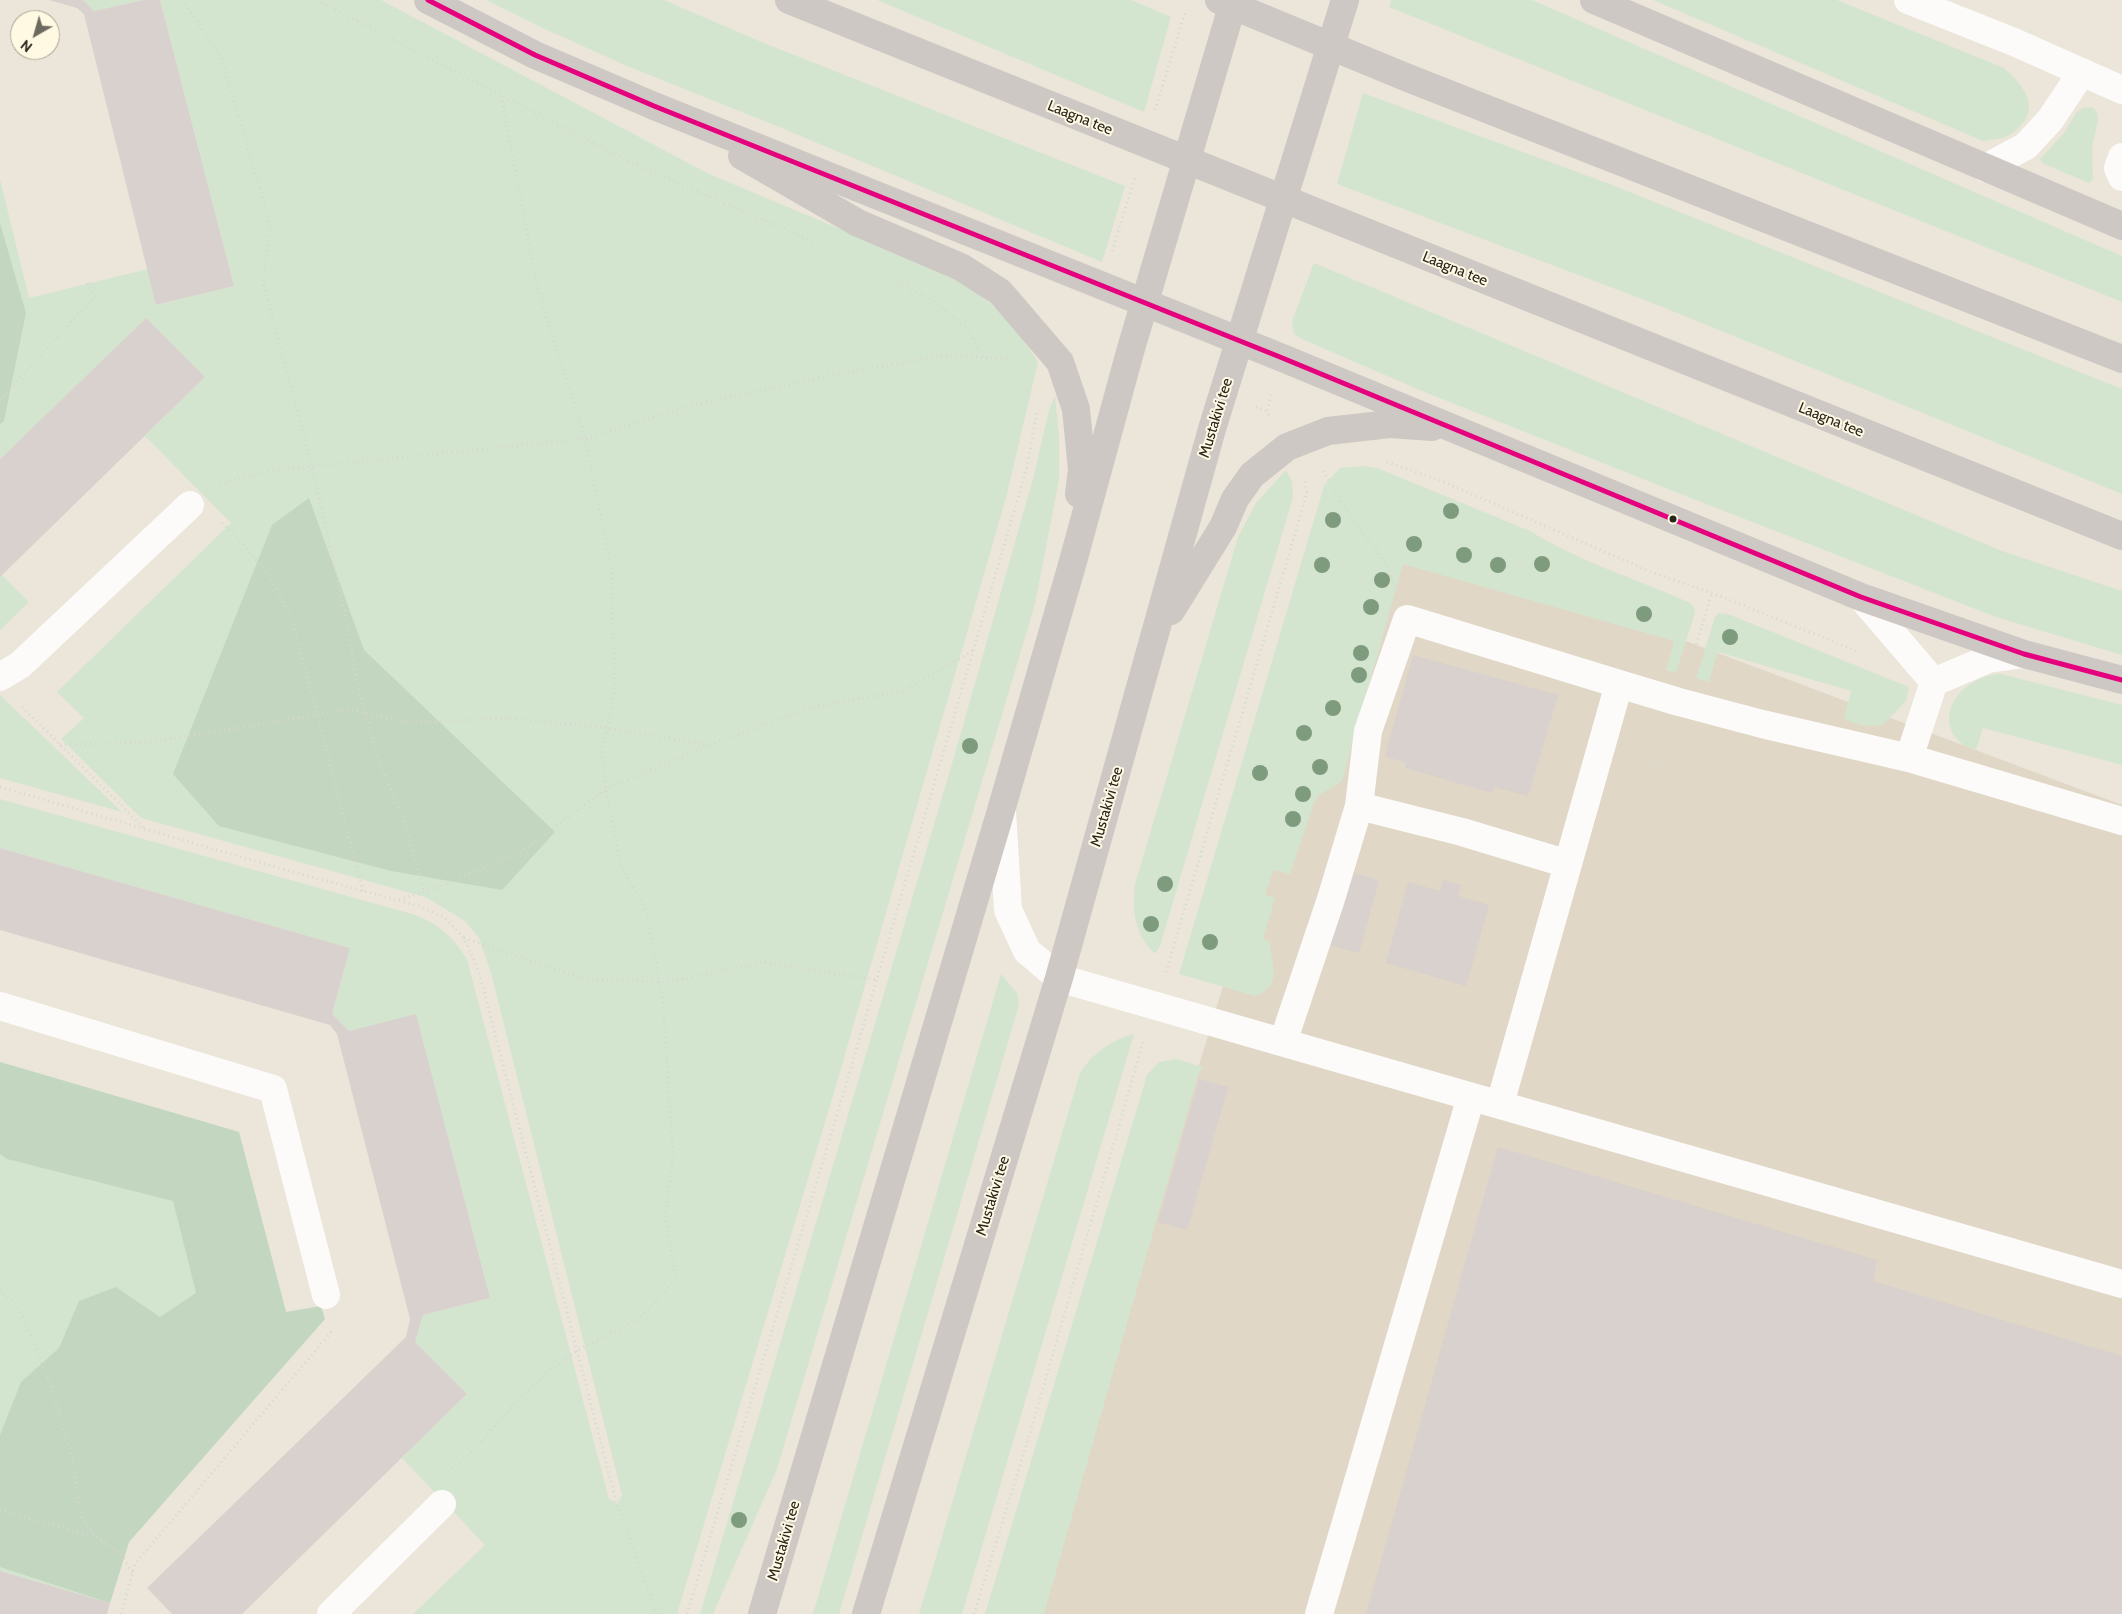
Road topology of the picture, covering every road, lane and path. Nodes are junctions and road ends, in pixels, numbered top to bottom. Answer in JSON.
{"nodes":[{"id":1,"x":182,"y":0,"type":"edge"},
{"id":2,"x":317,"y":0,"type":"edge"},
{"id":3,"x":428,"y":0,"type":"edge"},
{"id":4,"x":789,"y":0,"type":"edge"},
{"id":5,"x":1219,"y":0,"type":"edge"},
{"id":6,"x":1234,"y":0,"type":"edge"},
{"id":7,"x":1345,"y":0,"type":"edge"},
{"id":8,"x":1908,"y":0,"type":"edge"},
{"id":9,"x":1596,"y":1,"type":"edge"},
{"id":10,"x":2082,"y":72,"type":"junction"},
{"id":11,"x":2122,"y":90,"type":"edge"},
{"id":12,"x":501,"y":95,"type":"junction"},
{"id":13,"x":654,"y":106,"type":"junction"},
{"id":14,"x":2122,"y":157,"type":"edge"},
{"id":15,"x":1985,"y":168,"type":"junction"},
{"id":16,"x":2122,"y":177,"type":"edge"},
{"id":17,"x":1125,"y":212,"type":"dead end"},
{"id":18,"x":2122,"y":226,"type":"edge"},
{"id":19,"x":820,"y":245,"type":"dead end"},
{"id":20,"x":1111,"y":254,"type":"dead end"},
{"id":21,"x":890,"y":278,"type":"dead end"},
{"id":22,"x":86,"y":280,"type":"dead end"},
{"id":23,"x":1145,"y":302,"type":"junction"},
{"id":24,"x":1240,"y":340,"type":"junction"},
{"id":25,"x":1280,"y":357,"type":"junction"},
{"id":26,"x":983,"y":358,"type":"junction"},
{"id":27,"x":2122,"y":359,"type":"edge"},
{"id":28,"x":1060,"y":362,"type":"junction"},
{"id":29,"x":0,"y":400,"type":"edge"},
{"id":30,"x":1456,"y":429,"type":"junction"},
{"id":31,"x":585,"y":439,"type":"junction"},
{"id":32,"x":1288,"y":447,"type":"junction"},
{"id":33,"x":1378,"y":459,"type":"dead end"},
{"id":34,"x":312,"y":467,"type":"junction"},
{"id":35,"x":1323,"y":471,"type":"dead end"},
{"id":36,"x":214,"y":483,"type":"dead end"},
{"id":37,"x":190,"y":504,"type":"dead end"},
{"id":38,"x":217,"y":517,"type":"dead end"},
{"id":39,"x":2122,"y":536,"type":"edge"},
{"id":40,"x":1072,"y":564,"type":"junction"},
{"id":41,"x":1712,"y":593,"type":"junction"},
{"id":42,"x":1862,"y":597,"type":"junction"},
{"id":43,"x":1407,"y":619,"type":"junction"},
{"id":44,"x":1154,"y":640,"type":"junction"},
{"id":45,"x":974,"y":650,"type":"junction"},
{"id":46,"x":1860,"y":652,"type":"dead end"},
{"id":47,"x":2024,"y":654,"type":"junction"},
{"id":48,"x":0,"y":677,"type":"edge"},
{"id":49,"x":2122,"y":680,"type":"edge"},
{"id":50,"x":1934,"y":682,"type":"junction"},
{"id":51,"x":1619,"y":684,"type":"junction"},
{"id":52,"x":1679,"y":702,"type":"junction"},
{"id":53,"x":20,"y":706,"type":"dead end"},
{"id":54,"x":365,"y":713,"type":"junction"},
{"id":55,"x":316,"y":714,"type":"junction"},
{"id":56,"x":608,"y":728,"type":"junction"},
{"id":57,"x":60,"y":745,"type":"junction"},
{"id":58,"x":709,"y":745,"type":"junction"},
{"id":59,"x":1909,"y":758,"type":"junction"},
{"id":60,"x":0,"y":787,"type":"edge"},
{"id":61,"x":606,"y":789,"type":"junction"},
{"id":62,"x":1359,"y":806,"type":"junction"},
{"id":63,"x":1002,"y":807,"type":"junction"},
{"id":64,"x":2122,"y":821,"type":"edge"},
{"id":65,"x":146,"y":830,"type":"junction"},
{"id":66,"x":1568,"y":864,"type":"junction"},
{"id":67,"x":363,"y":892,"type":"junction"},
{"id":68,"x":424,"y":892,"type":"junction"},
{"id":69,"x":399,"y":900,"type":"junction"},
{"id":70,"x":464,"y":938,"type":"junction"},
{"id":71,"x":1059,"y":978,"type":"junction"},
{"id":72,"x":877,"y":980,"type":"junction"},
{"id":73,"x":658,"y":981,"type":"junction"},
{"id":74,"x":0,"y":1006,"type":"edge"},
{"id":75,"x":1156,"y":1007,"type":"junction"},
{"id":76,"x":1283,"y":1042,"type":"junction"},
{"id":77,"x":1471,"y":1097,"type":"junction"},
{"id":78,"x":1500,"y":1104,"type":"junction"},
{"id":79,"x":1558,"y":1122,"type":"junction"},
{"id":80,"x":2122,"y":1284,"type":"edge"},
{"id":81,"x":0,"y":1290,"type":"edge"},
{"id":82,"x":326,"y":1295,"type":"dead end"},
{"id":83,"x":336,"y":1326,"type":"dead end"},
{"id":84,"x":578,"y":1350,"type":"junction"},
{"id":85,"x":448,"y":1473,"type":"dead end"},
{"id":86,"x":442,"y":1504,"type":"dead end"},
{"id":87,"x":0,"y":1510,"type":"edge"},
{"id":88,"x":96,"y":1537,"type":"junction"},
{"id":89,"x":133,"y":1573,"type":"junction"},
{"id":90,"x":121,"y":1614,"type":"edge"},
{"id":91,"x":332,"y":1614,"type":"edge"},
{"id":92,"x":657,"y":1614,"type":"edge"},
{"id":93,"x":688,"y":1614,"type":"edge"},
{"id":94,"x":762,"y":1614,"type":"edge"},
{"id":95,"x":866,"y":1614,"type":"edge"},
{"id":96,"x":974,"y":1614,"type":"edge"},
{"id":97,"x":1319,"y":1614,"type":"edge"}],
"edges":[{"from":1,"to":34,"type":"path"},
{"from":2,"to":12,"type":"path"},
{"from":3,"to":13,"type":"main road"},
{"from":4,"to":39,"type":"main road","name":"Laagna tee"},
{"from":5,"to":27,"type":"main road"},
{"from":6,"to":23,"type":"main road","name":"Mustakivi tee"},
{"from":7,"to":24,"type":"main road","name":"Mustakivi tee"},
{"from":8,"to":10,"type":"street"},
{"from":9,"to":15,"type":"main road"},
{"from":10,"to":11,"type":"street"},
{"from":10,"to":15,"type":"street"},
{"from":12,"to":19,"type":"path"},
{"from":12,"to":31,"type":"path"},
{"from":13,"to":23,"type":"main road"},
{"from":13,"to":28,"type":"main road"},
{"from":14,"to":16,"type":"street"},
{"from":15,"to":18,"type":"main road"},
{"from":17,"to":20,"type":"path"},
{"from":21,"to":26,"type":"path"},
{"from":22,"to":29,"type":"path"},
{"from":23,"to":24,"type":"main road"},
{"from":23,"to":40,"type":"main road","name":"Mustakivi tee"},
{"from":24,"to":25,"type":"main road"},
{"from":24,"to":44,"type":"main road","name":"Mustakivi tee"},
{"from":25,"to":30,"type":"main road"},
{"from":25,"to":32,"type":"path"},
{"from":26,"to":28,"type":"path"},
{"from":26,"to":31,"type":"path"},
{"from":28,"to":40,"type":"main road"},
{"from":28,"to":45,"type":"path"},
{"from":30,"to":32,"type":"main road"},
{"from":30,"to":42,"type":"main road"},
{"from":31,"to":34,"type":"path"},
{"from":31,"to":56,"type":"path"},
{"from":32,"to":44,"type":"main road"},
{"from":32,"to":75,"type":"path"},
{"from":33,"to":41,"type":"path"},
{"from":34,"to":36,"type":"path"},
{"from":34,"to":54,"type":"path"},
{"from":35,"to":43,"type":"path"},
{"from":37,"to":48,"type":"street"},
{"from":38,"to":55,"type":"path"},
{"from":40,"to":63,"type":"main road","name":"Mustakivi tee"},
{"from":41,"to":46,"type":"path"},
{"from":41,"to":52,"type":"path"},
{"from":42,"to":47,"type":"main road"},
{"from":42,"to":50,"type":"street"},
{"from":43,"to":51,"type":"street"},
{"from":43,"to":62,"type":"street"},
{"from":44,"to":71,"type":"main road","name":"Mustakivi tee"},
{"from":45,"to":58,"type":"path"},
{"from":45,"to":72,"type":"path"},
{"from":47,"to":49,"type":"main road"},
{"from":47,"to":50,"type":"street"},
{"from":50,"to":59,"type":"street"},
{"from":51,"to":52,"type":"street"},
{"from":51,"to":66,"type":"street"},
{"from":52,"to":59,"type":"street"},
{"from":52,"to":79,"type":"path"},
{"from":53,"to":57,"type":"path"},
{"from":54,"to":55,"type":"path"},
{"from":54,"to":56,"type":"path"},
{"from":54,"to":68,"type":"path"},
{"from":55,"to":57,"type":"path"},
{"from":55,"to":67,"type":"path"},
{"from":56,"to":58,"type":"path"},
{"from":56,"to":61,"type":"path"},
{"from":57,"to":65,"type":"path"},
{"from":58,"to":61,"type":"path"},
{"from":59,"to":64,"type":"street"},
{"from":60,"to":65,"type":"path"},
{"from":61,"to":68,"type":"path"},
{"from":61,"to":73,"type":"path"},
{"from":62,"to":66,"type":"street"},
{"from":62,"to":76,"type":"street"},
{"from":63,"to":71,"type":"street"},
{"from":63,"to":94,"type":"main road","name":"Mustakivi tee"},
{"from":65,"to":67,"type":"path"},
{"from":66,"to":78,"type":"street"},
{"from":67,"to":69,"type":"path"},
{"from":68,"to":69,"type":"path"},
{"from":69,"to":70,"type":"path"},
{"from":70,"to":73,"type":"path"},
{"from":70,"to":84,"type":"path"},
{"from":71,"to":75,"type":"street"},
{"from":71,"to":95,"type":"main road","name":"Mustakivi tee"},
{"from":72,"to":73,"type":"path"},
{"from":72,"to":93,"type":"path"},
{"from":73,"to":84,"type":"path"},
{"from":74,"to":82,"type":"street"},
{"from":75,"to":76,"type":"street"},
{"from":75,"to":96,"type":"path"},
{"from":76,"to":77,"type":"street"},
{"from":77,"to":78,"type":"street"},
{"from":77,"to":97,"type":"street"},
{"from":78,"to":79,"type":"street"},
{"from":79,"to":80,"type":"street"},
{"from":81,"to":88,"type":"path"},
{"from":83,"to":89,"type":"path"},
{"from":84,"to":85,"type":"path"},
{"from":84,"to":92,"type":"path"},
{"from":86,"to":91,"type":"street"},
{"from":87,"to":88,"type":"path"},
{"from":88,"to":89,"type":"path"},
{"from":89,"to":90,"type":"path"}]}
